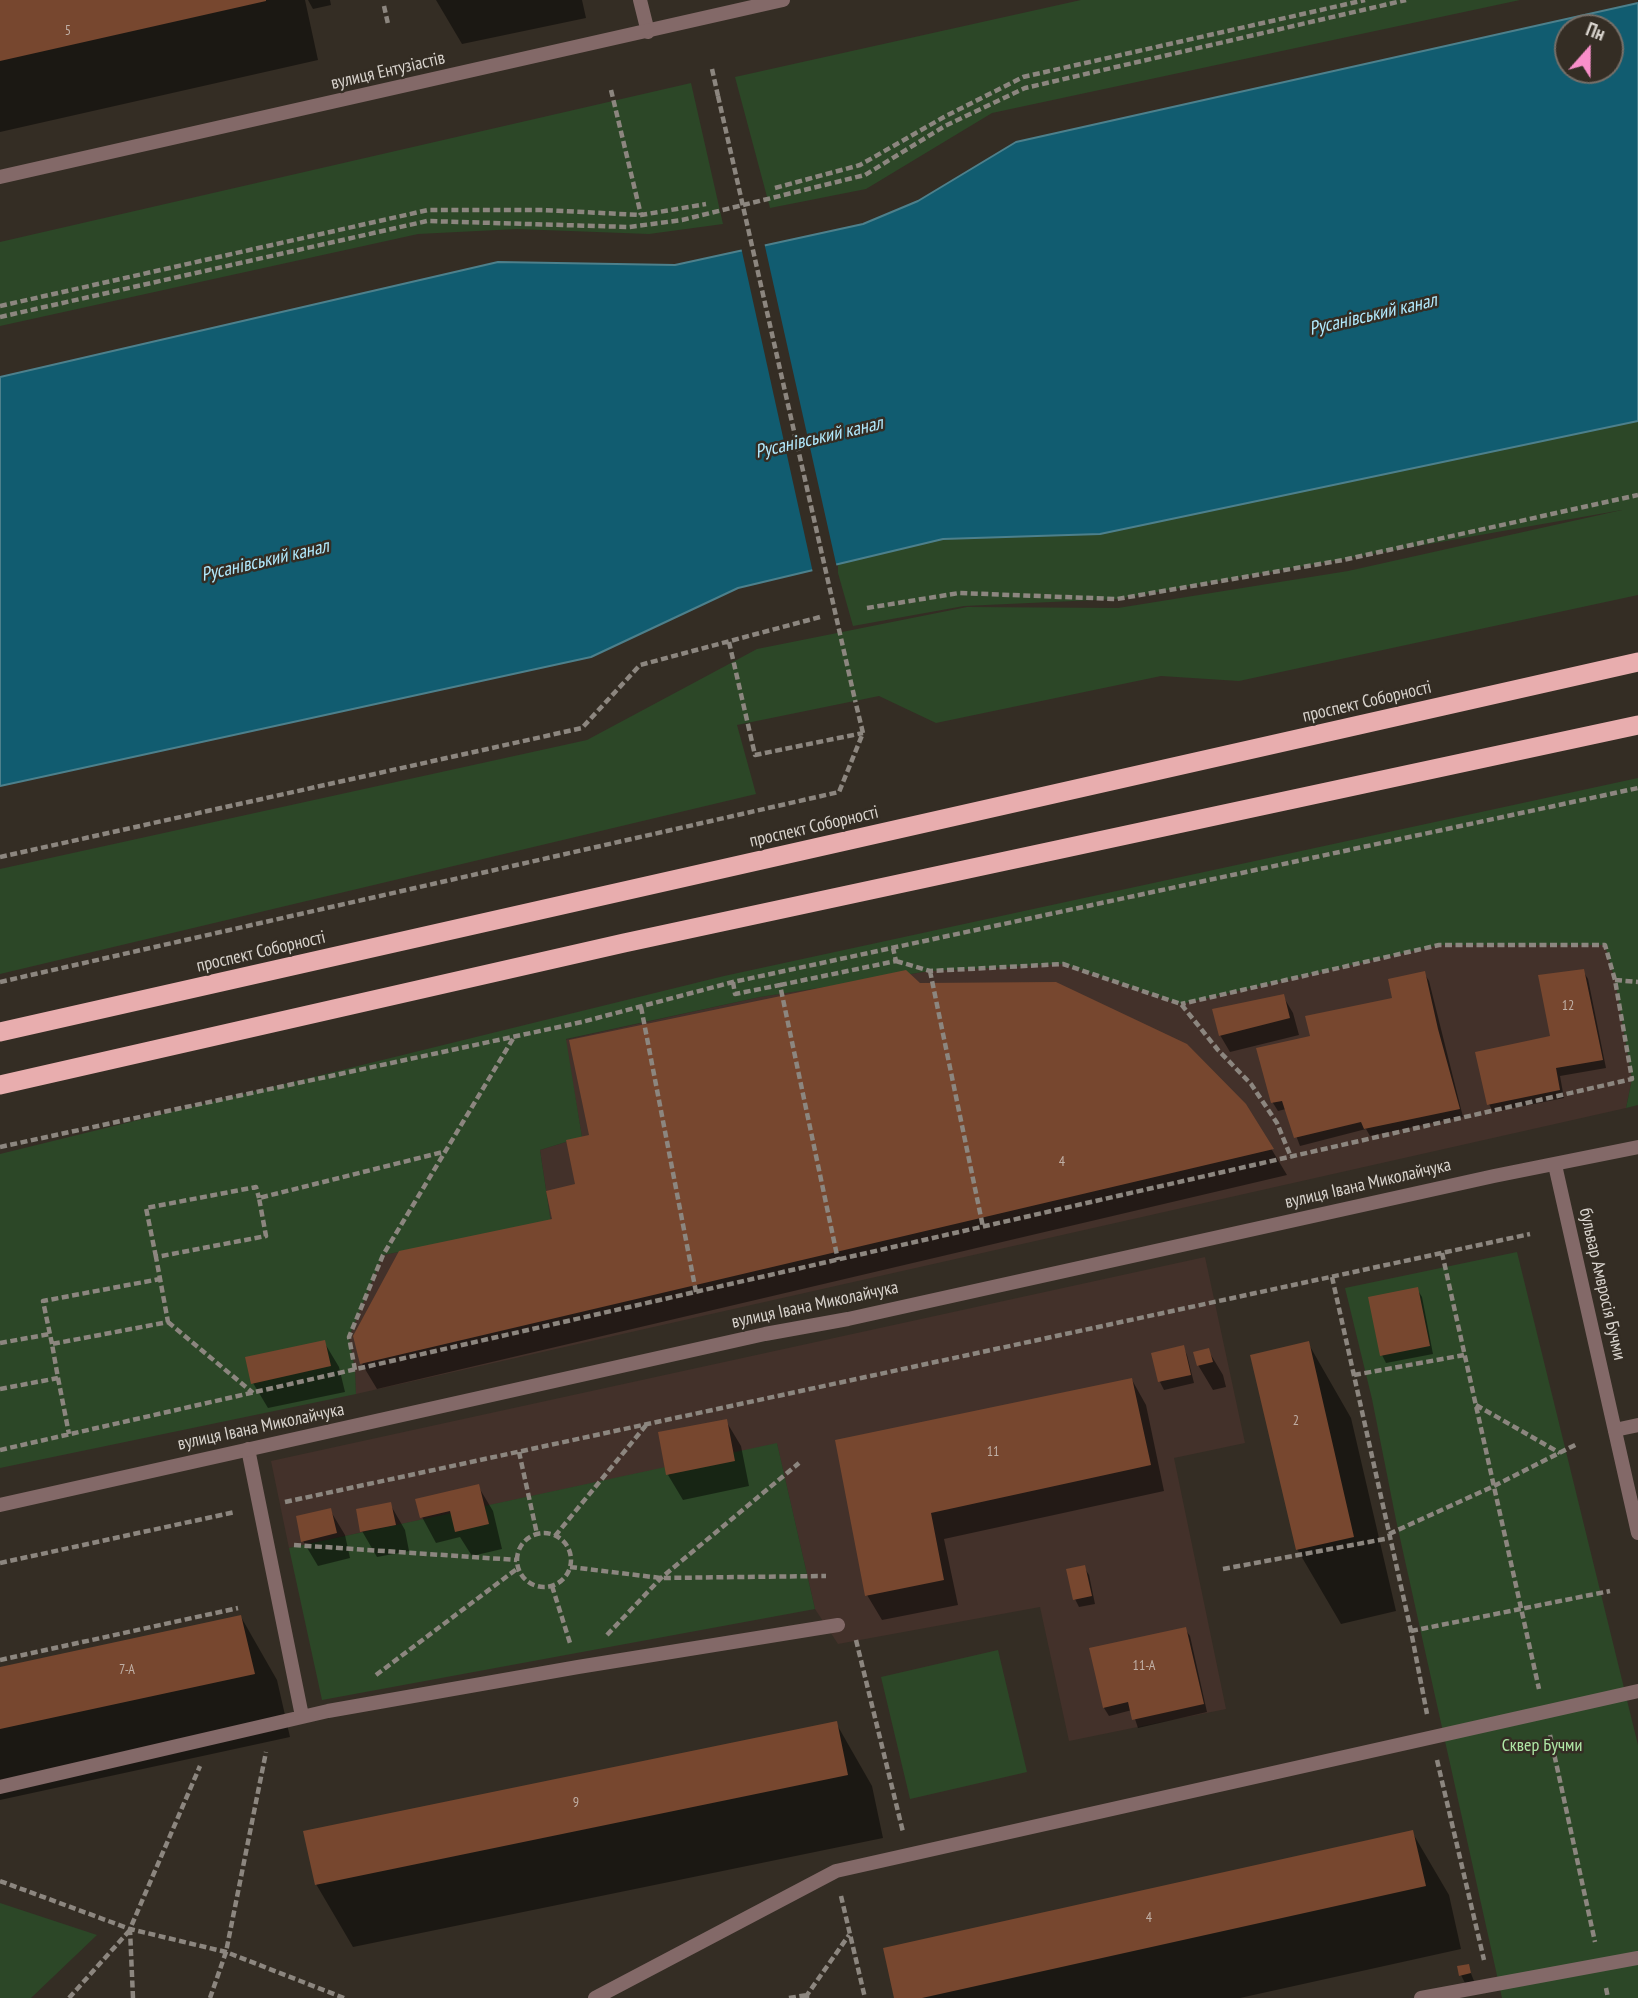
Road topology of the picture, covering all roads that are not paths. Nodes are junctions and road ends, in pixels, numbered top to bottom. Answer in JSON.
{"nodes":[{"id":1,"x":640,"y":0,"type":"edge"},
{"id":2,"x":783,"y":0,"type":"edge"},
{"id":3,"x":757,"y":2,"type":"edge"},
{"id":4,"x":648,"y":32,"type":"junction"},
{"id":5,"x":0,"y":177,"type":"edge"},
{"id":6,"x":1638,"y":662,"type":"edge"},
{"id":7,"x":1638,"y":725,"type":"edge"},
{"id":8,"x":0,"y":1032,"type":"edge"},
{"id":9,"x":0,"y":1085,"type":"edge"},
{"id":10,"x":1638,"y":1147,"type":"edge"},
{"id":11,"x":1555,"y":1165,"type":"junction"},
{"id":12,"x":1638,"y":1425,"type":"edge"},
{"id":13,"x":1615,"y":1430,"type":"junction"},
{"id":14,"x":248,"y":1450,"type":"junction"},
{"id":15,"x":0,"y":1505,"type":"edge"},
{"id":16,"x":1638,"y":1533,"type":"edge"},
{"id":17,"x":838,"y":1625,"type":"dead end"},
{"id":18,"x":1638,"y":1691,"type":"edge"},
{"id":19,"x":302,"y":1716,"type":"junction"},
{"id":20,"x":0,"y":1787,"type":"edge"},
{"id":21,"x":1638,"y":1958,"type":"edge"},
{"id":22,"x":595,"y":1998,"type":"edge"},
{"id":23,"x":1421,"y":1998,"type":"edge"}],
"edges":[{"from":1,"to":4,"type":"street"},
{"from":2,"to":3,"type":"street","name":"вулиця Ентузіастів"},
{"from":3,"to":4,"type":"street","name":"вулиця Ентузіастів"},
{"from":4,"to":5,"type":"street","name":"вулиця Ентузіастів"},
{"from":6,"to":8,"type":"highway","name":"проспект Соборності"},
{"from":7,"to":9,"type":"highway"},
{"from":10,"to":11,"type":"street","name":"вулиця Івана Миколайчука"},
{"from":11,"to":13,"type":"street","name":"бульвар Амвросія Бучми"},
{"from":11,"to":14,"type":"street","name":"вулиця Івана Миколайчука"},
{"from":12,"to":13,"type":"street"},
{"from":13,"to":16,"type":"street","name":"бульвар Амвросія Бучми"},
{"from":14,"to":15,"type":"street","name":"вулиця Івана Миколайчука"},
{"from":14,"to":19,"type":"street"},
{"from":17,"to":19,"type":"street"},
{"from":18,"to":22,"type":"street"},
{"from":19,"to":20,"type":"street"},
{"from":21,"to":23,"type":"street"}]}
